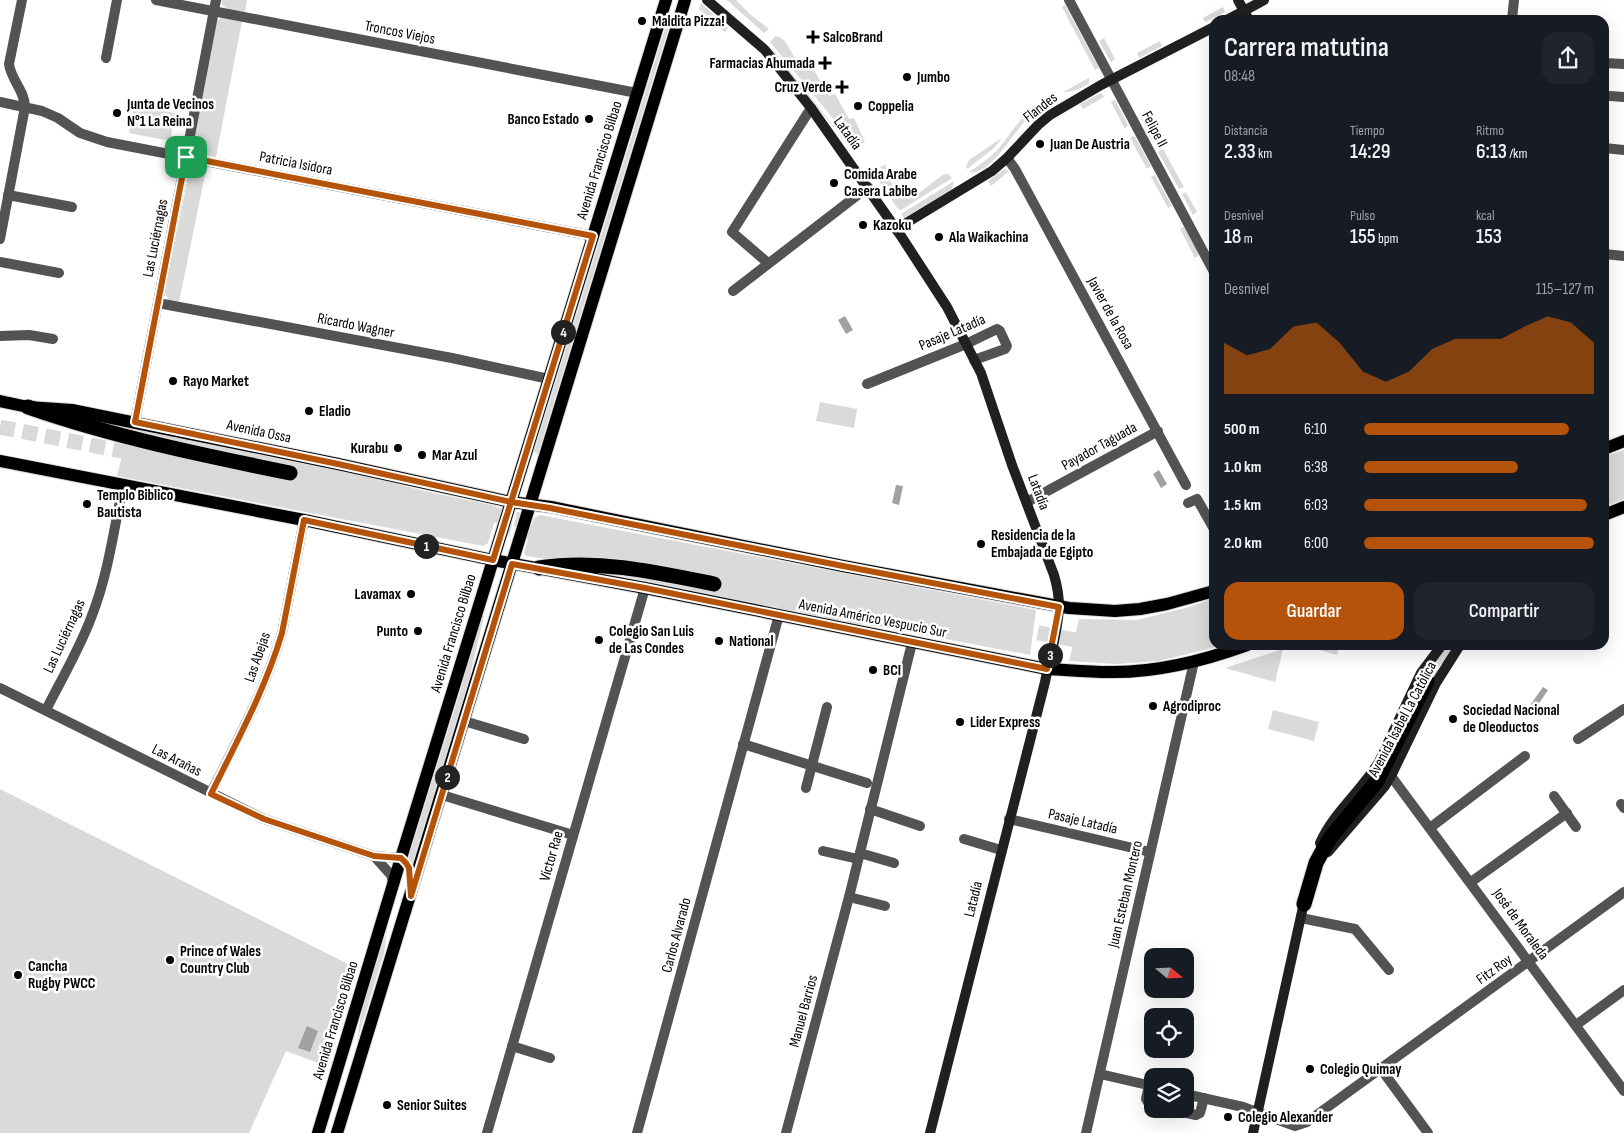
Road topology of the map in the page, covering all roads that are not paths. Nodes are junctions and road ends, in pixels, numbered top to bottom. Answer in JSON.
{"nodes":[{"id":1,"x":22,"y":0,"type":"edge"},
{"id":2,"x":116,"y":0,"type":"edge"},
{"id":3,"x":156,"y":0,"type":"edge"},
{"id":4,"x":216,"y":0,"type":"edge"},
{"id":5,"x":666,"y":0,"type":"edge"},
{"id":6,"x":685,"y":0,"type":"edge"},
{"id":7,"x":706,"y":0,"type":"edge"},
{"id":8,"x":1069,"y":0,"type":"edge"},
{"id":9,"x":1238,"y":0,"type":"edge"},
{"id":10,"x":1264,"y":0,"type":"edge"},
{"id":11,"x":1514,"y":0,"type":"edge"},
{"id":12,"x":214,"y":11,"type":"junction"},
{"id":13,"x":1246,"y":15,"type":"edge"},
{"id":14,"x":1512,"y":15,"type":"edge"},
{"id":15,"x":1209,"y":30,"type":"edge"},
{"id":16,"x":106,"y":58,"type":"dead end"},
{"id":17,"x":1609,"y":63,"type":"edge"},
{"id":18,"x":1624,"y":64,"type":"edge"},
{"id":19,"x":1111,"y":79,"type":"junction"},
{"id":20,"x":637,"y":93,"type":"junction"},
{"id":21,"x":1610,"y":96,"type":"dead end"},
{"id":22,"x":1624,"y":97,"type":"edge"},
{"id":23,"x":0,"y":102,"type":"edge"},
{"id":24,"x":25,"y":107,"type":"junction"},
{"id":25,"x":811,"y":108,"type":"junction"},
{"id":26,"x":1609,"y":148,"type":"edge"},
{"id":27,"x":1624,"y":150,"type":"edge"},
{"id":28,"x":186,"y":157,"type":"junction"},
{"id":29,"x":1007,"y":158,"type":"junction"},
{"id":30,"x":0,"y":175,"type":"edge"},
{"id":31,"x":12,"y":178,"type":"junction"},
{"id":32,"x":868,"y":187,"type":"junction"},
{"id":33,"x":8,"y":195,"type":"junction"},
{"id":34,"x":72,"y":208,"type":"dead end"},
{"id":35,"x":896,"y":227,"type":"junction"},
{"id":36,"x":593,"y":236,"type":"junction"},
{"id":37,"x":0,"y":239,"type":"edge"},
{"id":38,"x":1609,"y":254,"type":"edge"},
{"id":39,"x":1624,"y":256,"type":"edge"},
{"id":40,"x":0,"y":262,"type":"edge"},
{"id":41,"x":768,"y":263,"type":"junction"},
{"id":42,"x":1209,"y":263,"type":"edge"},
{"id":43,"x":59,"y":273,"type":"dead end"},
{"id":44,"x":733,"y":291,"type":"dead end"},
{"id":45,"x":158,"y":303,"type":"junction"},
{"id":46,"x":0,"y":336,"type":"edge"},
{"id":47,"x":52,"y":339,"type":"dead end"},
{"id":48,"x":966,"y":344,"type":"junction"},
{"id":49,"x":974,"y":360,"type":"junction"},
{"id":50,"x":549,"y":379,"type":"junction"},
{"id":51,"x":867,"y":384,"type":"dead end"},
{"id":52,"x":0,"y":401,"type":"edge"},
{"id":53,"x":28,"y":407,"type":"junction"},
{"id":54,"x":135,"y":422,"type":"junction"},
{"id":55,"x":1158,"y":431,"type":"junction"},
{"id":56,"x":1624,"y":441,"type":"edge"},
{"id":57,"x":1609,"y":447,"type":"edge"},
{"id":58,"x":0,"y":461,"type":"edge"},
{"id":59,"x":290,"y":473,"type":"tunnel mouth"},
{"id":60,"x":1186,"y":484,"type":"dead end"},
{"id":61,"x":123,"y":485,"type":"junction"},
{"id":62,"x":511,"y":502,"type":"junction"},
{"id":63,"x":1027,"y":502,"type":"junction"},
{"id":64,"x":530,"y":504,"type":"junction"},
{"id":65,"x":1188,"y":504,"type":"dead end"},
{"id":66,"x":1624,"y":507,"type":"edge"},
{"id":67,"x":1609,"y":513,"type":"edge"},
{"id":68,"x":304,"y":520,"type":"junction"},
{"id":69,"x":1209,"y":520,"type":"edge"},
{"id":70,"x":493,"y":560,"type":"junction"},
{"id":71,"x":512,"y":564,"type":"junction"},
{"id":72,"x":539,"y":568,"type":"junction"},
{"id":73,"x":714,"y":584,"type":"tunnel mouth"},
{"id":74,"x":645,"y":588,"type":"junction"},
{"id":75,"x":1209,"y":591,"type":"edge"},
{"id":76,"x":1059,"y":607,"type":"junction"},
{"id":77,"x":779,"y":615,"type":"junction"},
{"id":78,"x":912,"y":642,"type":"junction"},
{"id":79,"x":1233,"y":650,"type":"edge"},
{"id":80,"x":1438,"y":650,"type":"edge"},
{"id":81,"x":1457,"y":650,"type":"edge"},
{"id":82,"x":1194,"y":662,"type":"junction"},
{"id":83,"x":1047,"y":669,"type":"junction"},
{"id":84,"x":1427,"y":681,"type":"tunnel mouth"},
{"id":85,"x":0,"y":688,"type":"edge"},
{"id":86,"x":827,"y":707,"type":"dead end"},
{"id":87,"x":1624,"y":709,"type":"edge"},
{"id":88,"x":46,"y":710,"type":"junction"},
{"id":89,"x":464,"y":721,"type":"junction"},
{"id":90,"x":524,"y":739,"type":"dead end"},
{"id":91,"x":1578,"y":739,"type":"dead end"},
{"id":92,"x":743,"y":744,"type":"junction"},
{"id":93,"x":1525,"y":756,"type":"dead end"},
{"id":94,"x":812,"y":766,"type":"junction"},
{"id":95,"x":1392,"y":776,"type":"junction"},
{"id":96,"x":867,"y":783,"type":"dead end"},
{"id":97,"x":806,"y":788,"type":"dead end"},
{"id":98,"x":211,"y":794,"type":"junction"},
{"id":99,"x":442,"y":794,"type":"junction"},
{"id":100,"x":1554,"y":796,"type":"dead end"},
{"id":101,"x":870,"y":809,"type":"junction"},
{"id":102,"x":1567,"y":814,"type":"junction"},
{"id":103,"x":1009,"y":819,"type":"junction"},
{"id":104,"x":920,"y":826,"type":"dead end"},
{"id":105,"x":1431,"y":827,"type":"junction"},
{"id":106,"x":1576,"y":827,"type":"dead end"},
{"id":107,"x":573,"y":835,"type":"junction"},
{"id":108,"x":964,"y":839,"type":"dead end"},
{"id":109,"x":1001,"y":850,"type":"junction"},
{"id":110,"x":823,"y":851,"type":"dead end"},
{"id":111,"x":1150,"y":852,"type":"junction"},
{"id":112,"x":374,"y":856,"type":"junction"},
{"id":113,"x":859,"y":856,"type":"junction"},
{"id":114,"x":401,"y":858,"type":"junction"},
{"id":115,"x":894,"y":863,"type":"dead end"},
{"id":116,"x":393,"y":882,"type":"junction"},
{"id":117,"x":1471,"y":882,"type":"junction"},
{"id":118,"x":1624,"y":892,"type":"edge"},
{"id":119,"x":411,"y":896,"type":"junction"},
{"id":120,"x":848,"y":897,"type":"junction"},
{"id":121,"x":885,"y":906,"type":"dead end"},
{"id":122,"x":1303,"y":911,"type":"junction"},
{"id":123,"x":1530,"y":962,"type":"junction"},
{"id":124,"x":1389,"y":970,"type":"dead end"},
{"id":125,"x":1624,"y":990,"type":"edge"},
{"id":126,"x":1576,"y":1025,"type":"junction"},
{"id":127,"x":512,"y":1046,"type":"junction"},
{"id":128,"x":550,"y":1058,"type":"dead end"},
{"id":129,"x":1381,"y":1069,"type":"junction"},
{"id":130,"x":1100,"y":1074,"type":"junction"},
{"id":131,"x":1144,"y":1084,"type":"edge"},
{"id":132,"x":1624,"y":1091,"type":"edge"},
{"id":133,"x":1194,"y":1096,"type":"edge"},
{"id":134,"x":1204,"y":1098,"type":"junction"},
{"id":135,"x":1258,"y":1113,"type":"junction"},
{"id":136,"x":1194,"y":1115,"type":"edge"},
{"id":137,"x":1297,"y":1130,"type":"edge"},
{"id":138,"x":318,"y":1133,"type":"edge"},
{"id":139,"x":338,"y":1133,"type":"edge"},
{"id":140,"x":487,"y":1133,"type":"edge"},
{"id":141,"x":637,"y":1133,"type":"edge"},
{"id":142,"x":786,"y":1133,"type":"edge"},
{"id":143,"x":930,"y":1133,"type":"edge"},
{"id":144,"x":1086,"y":1133,"type":"edge"},
{"id":145,"x":1253,"y":1133,"type":"edge"},
{"id":146,"x":1428,"y":1133,"type":"edge"}],
"edges":[{"from":1,"to":24,"type":"street"},
{"from":2,"to":16,"type":"street"},
{"from":3,"to":12,"type":"street","name":"Troncos Viejos"},
{"from":4,"to":12,"type":"street","name":"Las Luciérnagas"},
{"from":5,"to":20,"type":"main road","name":"Avenida Francisco Bilbao"},
{"from":6,"to":64,"type":"main road"},
{"from":7,"to":25,"type":"street","name":"Latadía"},
{"from":8,"to":19,"type":"street","name":"Felipe II"},
{"from":9,"to":13,"type":"street"},
{"from":10,"to":13,"type":"street"},
{"from":11,"to":14,"type":"street"},
{"from":12,"to":20,"type":"street","name":"Troncos Viejos"},
{"from":12,"to":28,"type":"street","name":"Las Luciérnagas"},
{"from":15,"to":19,"type":"street","name":"Flandes"},
{"from":17,"to":18,"type":"street"},
{"from":19,"to":29,"type":"street","name":"Flandes"},
{"from":19,"to":42,"type":"street","name":"Felipe II"},
{"from":20,"to":36,"type":"main road","name":"Avenida Francisco Bilbao"},
{"from":21,"to":22,"type":"street"},
{"from":23,"to":24,"type":"street","name":"Patricia Isidora"},
{"from":24,"to":28,"type":"street","name":"Patricia Isidora"},
{"from":24,"to":31,"type":"street"},
{"from":25,"to":32,"type":"street","name":"Latadía"},
{"from":25,"to":41,"type":"street"},
{"from":26,"to":27,"type":"street"},
{"from":28,"to":36,"type":"street","name":"Patricia Isidora"},
{"from":28,"to":45,"type":"street","name":"Las Luciérnagas"},
{"from":29,"to":35,"type":"street","name":"Flandes"},
{"from":29,"to":55,"type":"street","name":"Javier de la Rosa"},
{"from":30,"to":31,"type":"street"},
{"from":31,"to":33,"type":"street"},
{"from":32,"to":35,"type":"street","name":"Latadía"},
{"from":32,"to":41,"type":"street"},
{"from":33,"to":34,"type":"street"},
{"from":33,"to":37,"type":"street"},
{"from":35,"to":48,"type":"street","name":"Latadía"},
{"from":36,"to":50,"type":"main road","name":"Avenida Francisco Bilbao"},
{"from":38,"to":39,"type":"street"},
{"from":40,"to":43,"type":"street"},
{"from":41,"to":44,"type":"street"},
{"from":45,"to":50,"type":"street","name":"Ricardo Wagner"},
{"from":45,"to":54,"type":"street","name":"Las Luciérnagas"},
{"from":46,"to":47,"type":"street"},
{"from":48,"to":49,"type":"street","name":"Latadía"},
{"from":48,"to":49,"type":"street","name":"Pasaje Latadía"},
{"from":48,"to":51,"type":"street","name":"Pasaje Latadía"},
{"from":49,"to":63,"type":"street","name":"Latadía"},
{"from":50,"to":62,"type":"main road","name":"Avenida Francisco Bilbao"},
{"from":52,"to":53,"type":"main road","name":"Avenida Ossa"},
{"from":53,"to":54,"type":"main road","name":"Avenida Ossa"},
{"from":53,"to":59,"type":"highway"},
{"from":54,"to":62,"type":"main road","name":"Avenida Ossa"},
{"from":55,"to":60,"type":"street","name":"Javier de la Rosa"},
{"from":55,"to":63,"type":"street","name":"Payador Taguada"},
{"from":56,"to":57,"type":"main road"},
{"from":58,"to":61,"type":"main road"},
{"from":61,"to":68,"type":"main road"},
{"from":61,"to":88,"type":"street","name":"Las Luciérnagas"},
{"from":62,"to":64,"type":"main road"},
{"from":62,"to":70,"type":"main road","name":"Avenida Francisco Bilbao"},
{"from":63,"to":76,"type":"street","name":"Latadía"},
{"from":64,"to":71,"type":"main road"},
{"from":64,"to":76,"type":"main road"},
{"from":65,"to":69,"type":"street"},
{"from":66,"to":67,"type":"main road"},
{"from":68,"to":70,"type":"main road"},
{"from":68,"to":98,"type":"street","name":"Las Abejas"},
{"from":70,"to":71,"type":"main road","name":"Avenida Américo Vespucio Sur"},
{"from":70,"to":114,"type":"main road","name":"Avenida Francisco Bilbao"},
{"from":71,"to":72,"type":"main road","name":"Avenida Américo Vespucio Sur"},
{"from":71,"to":89,"type":"main road"},
{"from":72,"to":73,"type":"highway"},
{"from":72,"to":74,"type":"main road","name":"Avenida Américo Vespucio Sur"},
{"from":74,"to":77,"type":"main road","name":"Avenida Américo Vespucio Sur"},
{"from":74,"to":107,"type":"street","name":"Víctor Rae"},
{"from":75,"to":76,"type":"main road"},
{"from":76,"to":83,"type":"street","name":"Latadía"},
{"from":77,"to":78,"type":"main road","name":"Avenida Américo Vespucio Sur"},
{"from":77,"to":92,"type":"street","name":"Carlos Alvarado"},
{"from":78,"to":83,"type":"main road","name":"Avenida Américo Vespucio Sur"},
{"from":78,"to":101,"type":"street","name":"Manuel Barrios"},
{"from":79,"to":82,"type":"main road","name":"Avenida Américo Vespucio Sur"},
{"from":80,"to":122,"type":"street","name":"Avenida Isabel La Católica"},
{"from":81,"to":95,"type":"street","name":"Avenida Isabel La Católica"},
{"from":82,"to":83,"type":"main road","name":"Avenida Américo Vespucio Sur"},
{"from":82,"to":111,"type":"street","name":"Juan Esteban Montero"},
{"from":83,"to":103,"type":"street","name":"Latadía"},
{"from":84,"to":122,"type":"highway"},
{"from":85,"to":88,"type":"street","name":"Las Arañas"},
{"from":86,"to":94,"type":"street"},
{"from":87,"to":91,"type":"street"},
{"from":88,"to":98,"type":"street","name":"Las Arañas"},
{"from":89,"to":90,"type":"street"},
{"from":89,"to":99,"type":"main road"},
{"from":92,"to":94,"type":"street"},
{"from":92,"to":141,"type":"street","name":"Carlos Alvarado"},
{"from":93,"to":105,"type":"street"},
{"from":94,"to":96,"type":"street"},
{"from":94,"to":97,"type":"street"},
{"from":95,"to":105,"type":"street","name":"José de Moraleda"},
{"from":95,"to":122,"type":"street","name":"Avenida Isabel La Católica"},
{"from":98,"to":112,"type":"street","name":"Las Arañas"},
{"from":99,"to":107,"type":"street"},
{"from":99,"to":119,"type":"main road"},
{"from":100,"to":102,"type":"street"},
{"from":101,"to":104,"type":"street"},
{"from":101,"to":113,"type":"street","name":"Manuel Barrios"},
{"from":102,"to":106,"type":"street"},
{"from":102,"to":117,"type":"street"},
{"from":103,"to":109,"type":"street","name":"Latadía"},
{"from":103,"to":111,"type":"street","name":"Pasaje Latadía"},
{"from":105,"to":117,"type":"street","name":"José de Moraleda"},
{"from":107,"to":127,"type":"street","name":"Víctor Rae"},
{"from":108,"to":109,"type":"street"},
{"from":109,"to":143,"type":"street","name":"Latadía"},
{"from":110,"to":113,"type":"street"},
{"from":111,"to":130,"type":"street","name":"Juan Esteban Montero"},
{"from":112,"to":114,"type":"street","name":"Las Arañas"},
{"from":112,"to":116,"type":"street","name":"Las Arañas"},
{"from":113,"to":115,"type":"street"},
{"from":113,"to":120,"type":"street","name":"Manuel Barrios"},
{"from":114,"to":116,"type":"main road","name":"Avenida Francisco Bilbao"},
{"from":114,"to":119,"type":"main road"},
{"from":116,"to":138,"type":"main road","name":"Avenida Francisco Bilbao"},
{"from":117,"to":123,"type":"street","name":"José de Moraleda"},
{"from":118,"to":123,"type":"street","name":"Fitz Roy"},
{"from":119,"to":139,"type":"main road"},
{"from":120,"to":121,"type":"street"},
{"from":120,"to":142,"type":"street","name":"Manuel Barrios"},
{"from":122,"to":124,"type":"street"},
{"from":122,"to":135,"type":"street","name":"Avenida Isabel La Católica"},
{"from":123,"to":126,"type":"street","name":"José de Moraleda"},
{"from":123,"to":129,"type":"street","name":"Fitz Roy"},
{"from":125,"to":126,"type":"street"},
{"from":126,"to":132,"type":"street","name":"José de Moraleda"},
{"from":127,"to":128,"type":"street"},
{"from":127,"to":140,"type":"street","name":"Víctor Rae"},
{"from":129,"to":137,"type":"street","name":"Fitz Roy"},
{"from":129,"to":146,"type":"street"},
{"from":130,"to":131,"type":"street"},
{"from":130,"to":144,"type":"street","name":"Juan Esteban Montero"},
{"from":133,"to":134,"type":"street","name":"Fitz Roy"},
{"from":134,"to":135,"type":"street","name":"Fitz Roy"},
{"from":134,"to":136,"type":"street"},
{"from":135,"to":137,"type":"street","name":"Fitz Roy"},
{"from":135,"to":145,"type":"street","name":"Avenida Isabel La Católica"}]}
